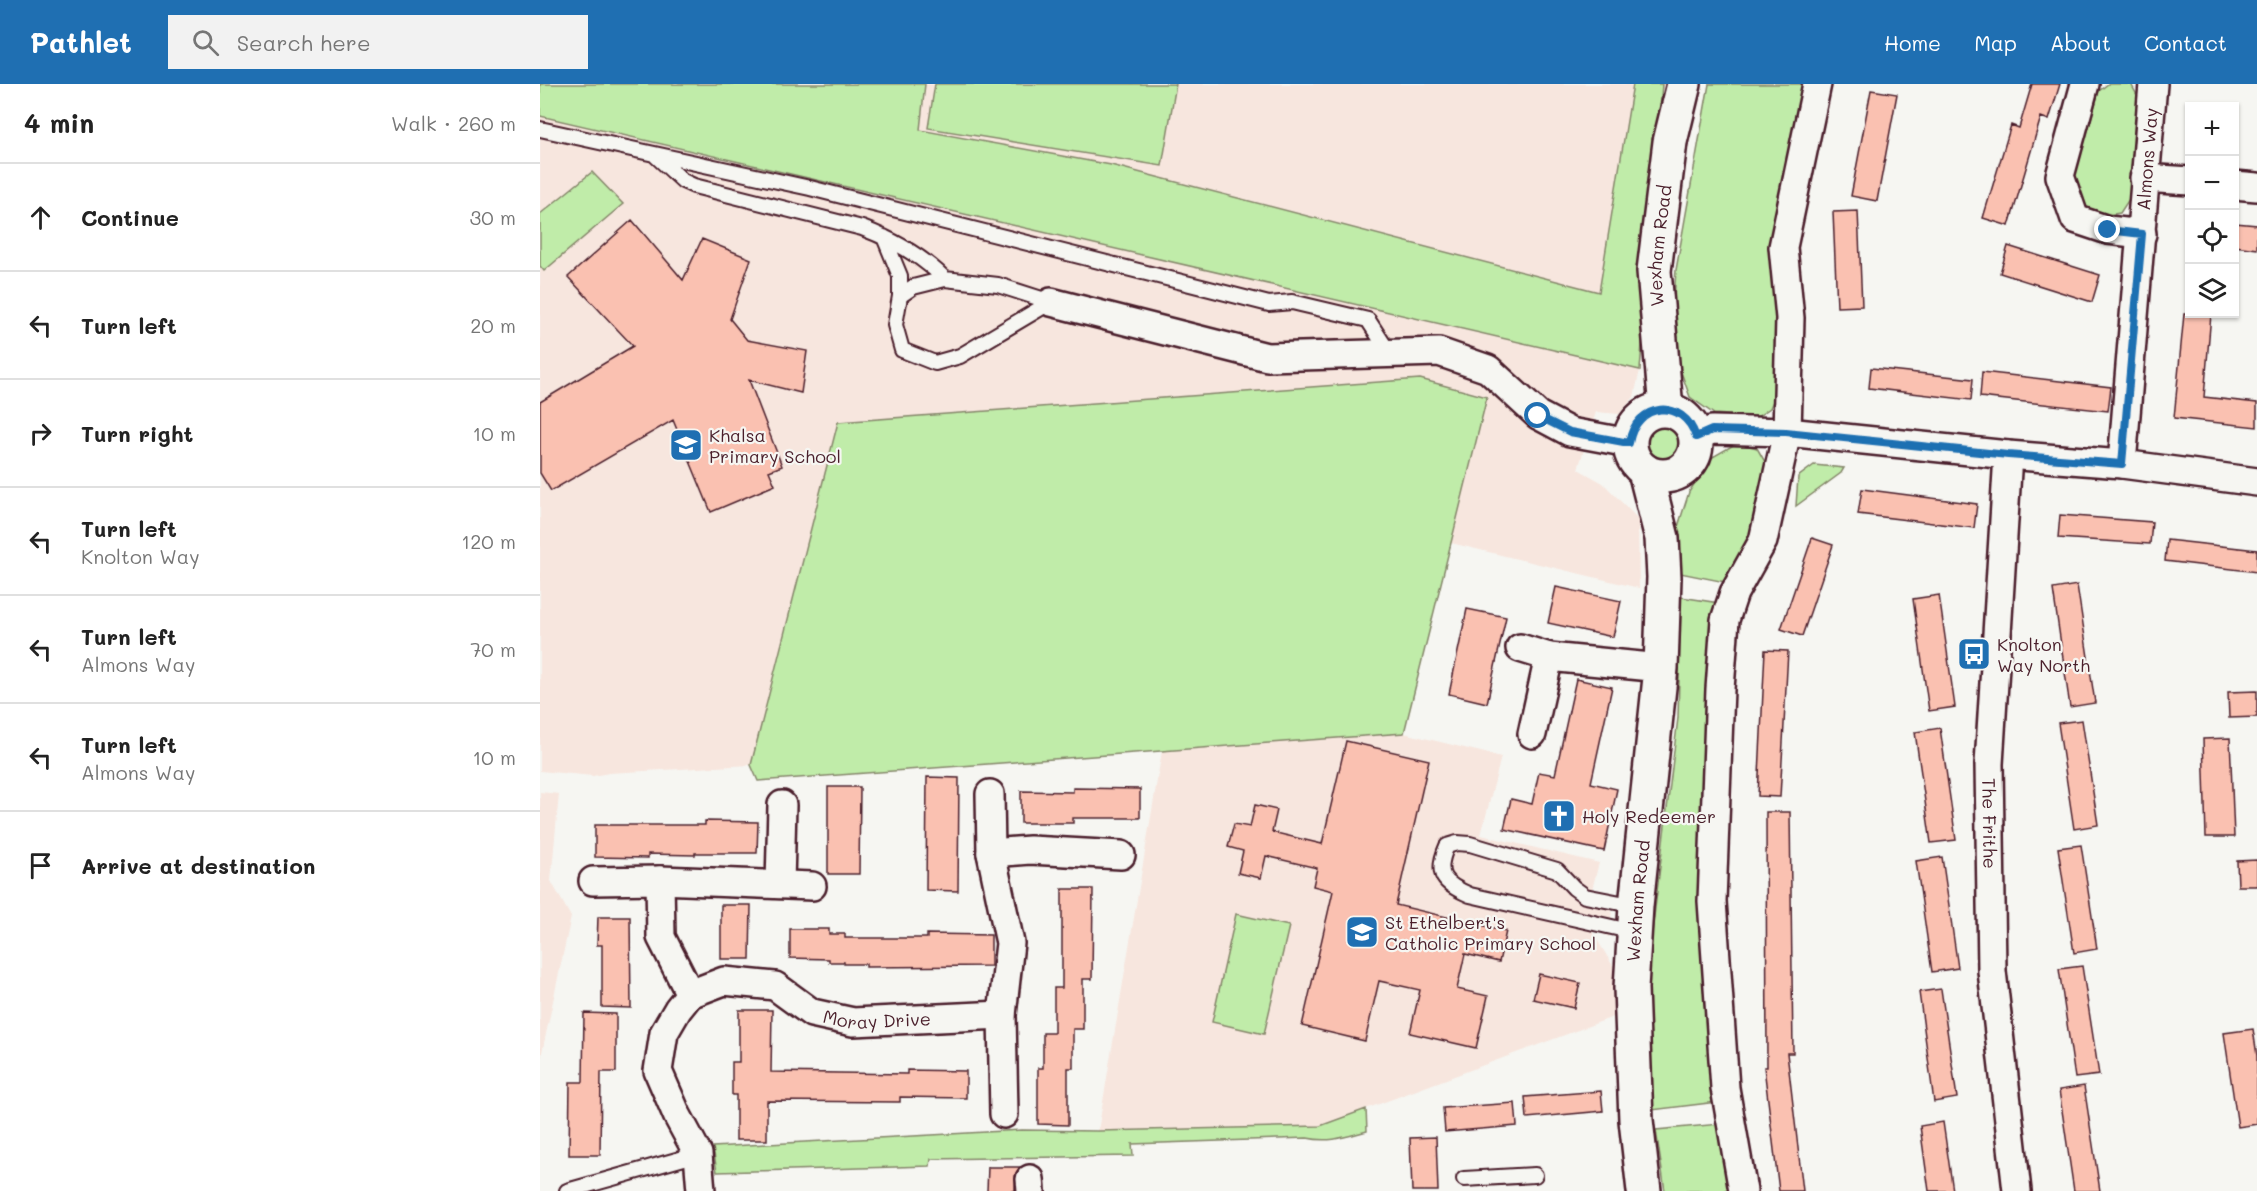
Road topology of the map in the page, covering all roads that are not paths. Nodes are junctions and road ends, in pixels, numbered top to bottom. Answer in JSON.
{"nodes":[{"id":1,"x":1684,"y":84,"type":"edge"},
{"id":2,"x":1816,"y":84,"type":"edge"},
{"id":3,"x":2085,"y":84,"type":"edge"},
{"id":4,"x":2153,"y":84,"type":"edge"},
{"id":5,"x":541,"y":130,"type":"edge"},
{"id":6,"x":654,"y":154,"type":"junction"},
{"id":7,"x":2144,"y":178,"type":"junction"},
{"id":8,"x":2185,"y":182,"type":"edge"},
{"id":9,"x":2239,"y":185,"type":"edge"},
{"id":10,"x":2257,"y":187,"type":"edge"},
{"id":11,"x":2142,"y":234,"type":"junction"},
{"id":12,"x":884,"y":237,"type":"junction"},
{"id":13,"x":945,"y":279,"type":"junction"},
{"id":14,"x":900,"y":296,"type":"junction"},
{"id":15,"x":1052,"y":302,"type":"junction"},
{"id":16,"x":1390,"y":354,"type":"junction"},
{"id":17,"x":1666,"y":409,"type":"junction"},
{"id":18,"x":1786,"y":432,"type":"junction"},
{"id":19,"x":1629,"y":443,"type":"junction"},
{"id":20,"x":1691,"y":452,"type":"junction"},
{"id":21,"x":2008,"y":455,"type":"junction"},
{"id":22,"x":2122,"y":464,"type":"junction"},
{"id":23,"x":1645,"y":471,"type":"junction"},
{"id":24,"x":2257,"y":482,"type":"edge"},
{"id":25,"x":1662,"y":538,"type":"junction"},
{"id":26,"x":1520,"y":648,"type":"dead end"},
{"id":27,"x":1549,"y":657,"type":"junction"},
{"id":28,"x":1661,"y":668,"type":"junction"},
{"id":29,"x":1532,"y":734,"type":"dead end"},
{"id":30,"x":990,"y":794,"type":"dead end"},
{"id":31,"x":782,"y":805,"type":"dead end"},
{"id":32,"x":991,"y":853,"type":"junction"},
{"id":33,"x":1121,"y":855,"type":"dead end"},
{"id":34,"x":660,"y":880,"type":"junction"},
{"id":35,"x":593,"y":882,"type":"dead end"},
{"id":36,"x":780,"y":884,"type":"junction"},
{"id":37,"x":812,"y":886,"type":"dead end"},
{"id":38,"x":1635,"y":919,"type":"junction"},
{"id":39,"x":690,"y":994,"type":"junction"},
{"id":40,"x":1002,"y":1015,"type":"junction"},
{"id":41,"x":1004,"y":1114,"type":"dead end"},
{"id":42,"x":698,"y":1154,"type":"junction"},
{"id":43,"x":1535,"y":1175,"type":"dead end"},
{"id":44,"x":1464,"y":1179,"type":"dead end"},
{"id":45,"x":1500,"y":1184,"type":"edge"},
{"id":46,"x":567,"y":1191,"type":"edge"},
{"id":47,"x":701,"y":1191,"type":"edge"},
{"id":48,"x":1644,"y":1191,"type":"edge"},
{"id":49,"x":1743,"y":1191,"type":"edge"},
{"id":50,"x":2017,"y":1191,"type":"edge"}],
"edges":[{"from":1,"to":17,"type":"street","name":"Wexham Road"},
{"from":2,"to":18,"type":"street"},
{"from":3,"to":11,"type":"street","name":"Almons Way"},
{"from":4,"to":7,"type":"street","name":"Almons Way"},
{"from":5,"to":6,"type":"lane"},
{"from":6,"to":12,"type":"lane"},
{"from":6,"to":16,"type":"lane"},
{"from":7,"to":8,"type":"street"},
{"from":7,"to":11,"type":"street","name":"Almons Way"},
{"from":9,"to":10,"type":"street"},
{"from":11,"to":22,"type":"street","name":"Almons Way"},
{"from":12,"to":13,"type":"lane"},
{"from":12,"to":14,"type":"lane"},
{"from":13,"to":14,"type":"lane"},
{"from":13,"to":15,"type":"lane"},
{"from":14,"to":15,"type":"lane"},
{"from":15,"to":16,"type":"street"},
{"from":16,"to":19,"type":"street"},
{"from":17,"to":19,"type":"street"},
{"from":17,"to":20,"type":"street"},
{"from":18,"to":20,"type":"street"},
{"from":18,"to":21,"type":"street"},
{"from":18,"to":49,"type":"street"},
{"from":19,"to":23,"type":"street"},
{"from":20,"to":23,"type":"street"},
{"from":20,"to":25,"type":"street","name":"Wexham Road"},
{"from":21,"to":22,"type":"street"},
{"from":21,"to":50,"type":"street","name":"The Frithe"},
{"from":22,"to":24,"type":"street"},
{"from":23,"to":25,"type":"street","name":"Wexham Road"},
{"from":25,"to":28,"type":"street","name":"Wexham Road"},
{"from":26,"to":27,"type":"street"},
{"from":27,"to":28,"type":"street"},
{"from":27,"to":29,"type":"street"},
{"from":28,"to":38,"type":"street","name":"Wexham Road"},
{"from":30,"to":32,"type":"street"},
{"from":31,"to":36,"type":"street"},
{"from":32,"to":33,"type":"street"},
{"from":32,"to":40,"type":"street"},
{"from":34,"to":35,"type":"street"},
{"from":34,"to":36,"type":"street"},
{"from":34,"to":39,"type":"street"},
{"from":36,"to":37,"type":"street"},
{"from":38,"to":38,"type":"lane"},
{"from":38,"to":48,"type":"street","name":"Wexham Road"},
{"from":39,"to":40,"type":"street","name":"Moray Drive"},
{"from":39,"to":42,"type":"street"},
{"from":40,"to":41,"type":"street"},
{"from":42,"to":46,"type":"lane"},
{"from":42,"to":47,"type":"street"},
{"from":43,"to":45,"type":"lane"},
{"from":44,"to":45,"type":"lane"}]}
